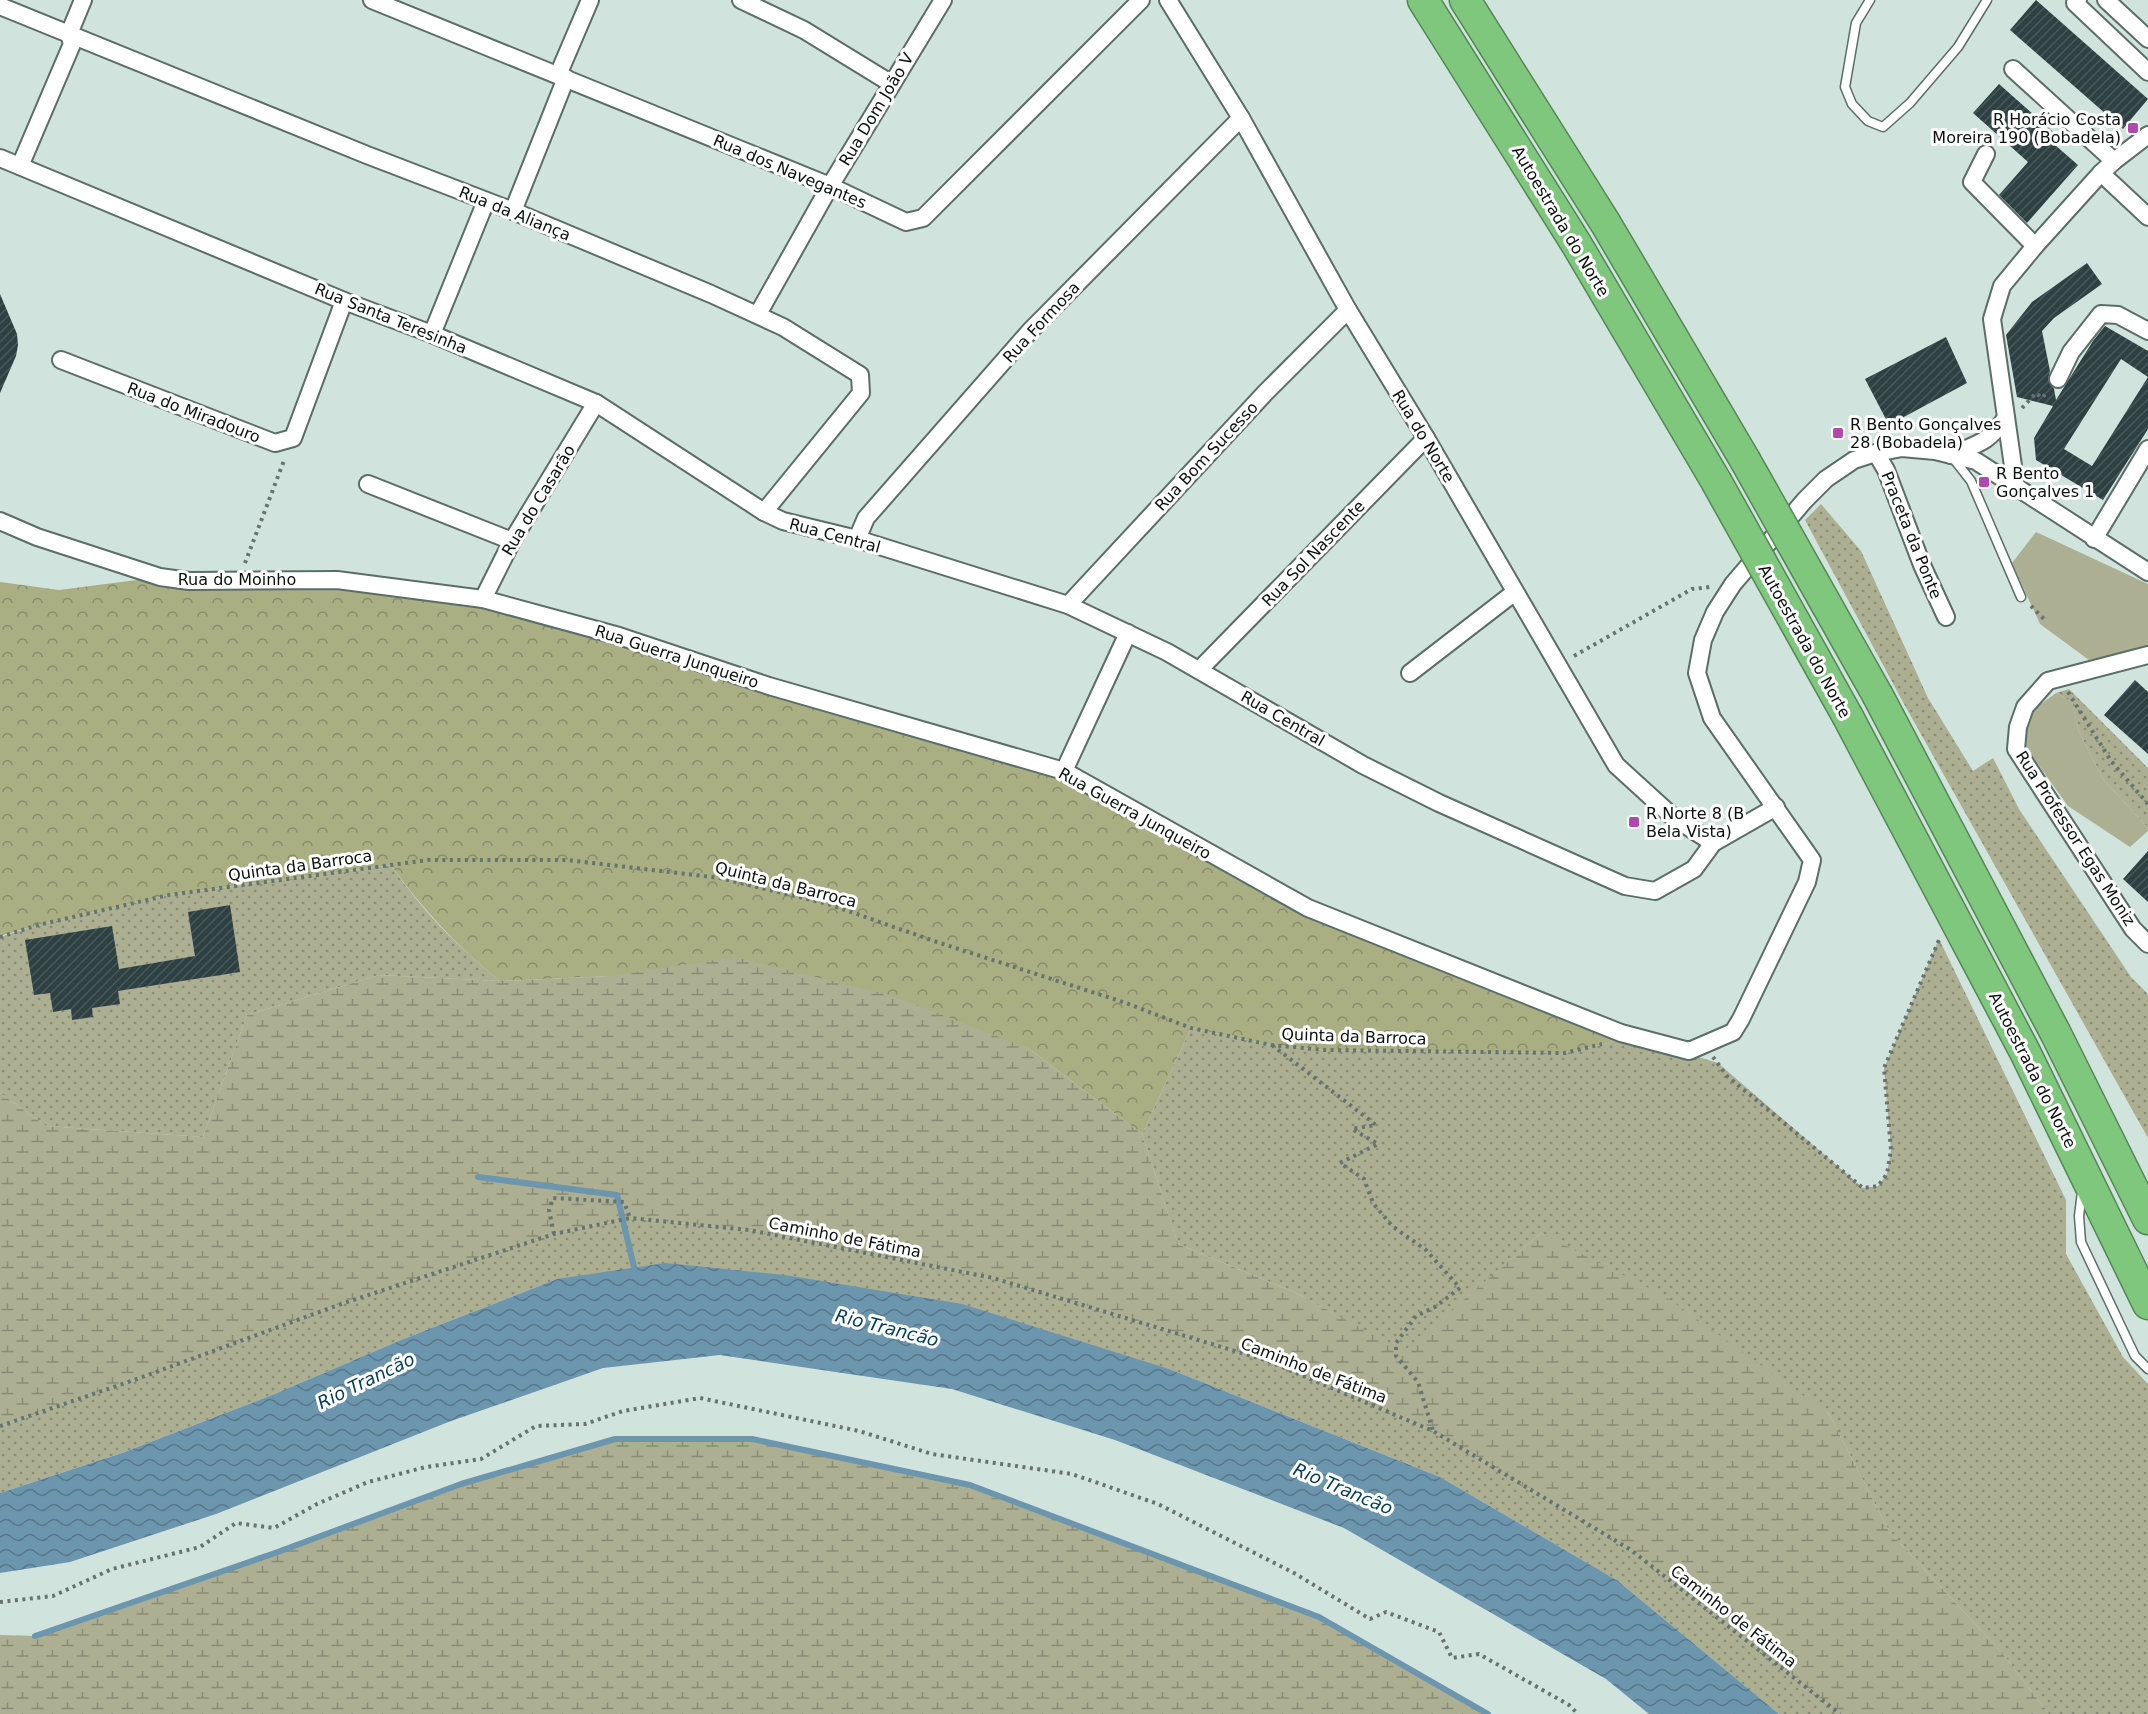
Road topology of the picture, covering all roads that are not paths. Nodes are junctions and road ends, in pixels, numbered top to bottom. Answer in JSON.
{"nodes":[{"id":1,"x":83,"y":0,"type":"edge"},
{"id":2,"x":372,"y":0,"type":"edge"},
{"id":3,"x":590,"y":0,"type":"edge"},
{"id":4,"x":741,"y":0,"type":"edge"},
{"id":5,"x":943,"y":0,"type":"edge"},
{"id":6,"x":1141,"y":0,"type":"edge"},
{"id":7,"x":1168,"y":0,"type":"edge"},
{"id":8,"x":1423,"y":0,"type":"edge"},
{"id":9,"x":1465,"y":0,"type":"edge"},
{"id":10,"x":1870,"y":0,"type":"edge"},
{"id":11,"x":1987,"y":0,"type":"edge"},
{"id":12,"x":2106,"y":0,"type":"edge"},
{"id":13,"x":2077,"y":2,"type":"edge"},
{"id":14,"x":758,"y":4,"type":"edge"},
{"id":15,"x":0,"y":6,"type":"edge"},
{"id":16,"x":69,"y":34,"type":"junction"},
{"id":17,"x":2148,"y":39,"type":"edge"},
{"id":18,"x":2013,"y":69,"type":"dead end"},
{"id":19,"x":2148,"y":72,"type":"edge"},
{"id":20,"x":562,"y":76,"type":"junction"},
{"id":21,"x":892,"y":84,"type":"junction"},
{"id":22,"x":1240,"y":118,"type":"junction"},
{"id":23,"x":2148,"y":135,"type":"edge"},
{"id":24,"x":1986,"y":154,"type":"dead end"},
{"id":25,"x":0,"y":158,"type":"edge"},
{"id":26,"x":2114,"y":161,"type":"junction"},
{"id":27,"x":20,"y":166,"type":"junction"},
{"id":28,"x":2101,"y":174,"type":"junction"},
{"id":29,"x":830,"y":186,"type":"junction"},
{"id":30,"x":486,"y":201,"type":"junction"},
{"id":31,"x":513,"y":211,"type":"junction"},
{"id":32,"x":2148,"y":216,"type":"edge"},
{"id":33,"x":2035,"y":246,"type":"junction"},
{"id":34,"x":344,"y":301,"type":"junction"},
{"id":35,"x":1348,"y":310,"type":"junction"},
{"id":36,"x":758,"y":314,"type":"junction"},
{"id":37,"x":2148,"y":331,"type":"edge"},
{"id":38,"x":432,"y":334,"type":"junction"},
{"id":39,"x":61,"y":360,"type":"dead end"},
{"id":40,"x":2058,"y":379,"type":"dead end"},
{"id":41,"x":596,"y":403,"type":"junction"},
{"id":42,"x":2006,"y":418,"type":"junction"},
{"id":43,"x":1425,"y":438,"type":"junction"},
{"id":44,"x":2148,"y":449,"type":"edge"},
{"id":45,"x":1876,"y":453,"type":"junction"},
{"id":46,"x":1951,"y":455,"type":"junction"},
{"id":47,"x":368,"y":484,"type":"dead end"},
{"id":48,"x":2016,"y":487,"type":"junction"},
{"id":49,"x":764,"y":512,"type":"junction"},
{"id":50,"x":0,"y":521,"type":"edge"},
{"id":51,"x":857,"y":538,"type":"junction"},
{"id":52,"x":2094,"y":539,"type":"junction"},
{"id":53,"x":512,"y":541,"type":"junction"},
{"id":54,"x":2148,"y":572,"type":"edge"},
{"id":55,"x":1515,"y":592,"type":"junction"},
{"id":56,"x":2022,"y":597,"type":"road end"},
{"id":57,"x":483,"y":599,"type":"junction"},
{"id":58,"x":1068,"y":606,"type":"junction"},
{"id":59,"x":1946,"y":617,"type":"dead end"},
{"id":60,"x":1128,"y":633,"type":"junction"},
{"id":61,"x":2148,"y":655,"type":"edge"},
{"id":62,"x":1200,"y":669,"type":"junction"},
{"id":63,"x":1410,"y":673,"type":"dead end"},
{"id":64,"x":1064,"y":771,"type":"junction"},
{"id":65,"x":1776,"y":807,"type":"junction"},
{"id":66,"x":1713,"y":843,"type":"junction"},
{"id":67,"x":2148,"y":944,"type":"edge"},
{"id":68,"x":2085,"y":1172,"type":"junction"},
{"id":69,"x":2148,"y":1219,"type":"edge"},
{"id":70,"x":2148,"y":1304,"type":"edge"},
{"id":71,"x":2148,"y":1369,"type":"edge"}],
"edges":[{"from":1,"to":16,"type":"street"},
{"from":2,"to":20,"type":"street","name":"Rua dos Navegantes"},
{"from":3,"to":20,"type":"street"},
{"from":4,"to":14,"type":"street"},
{"from":5,"to":21,"type":"street","name":"Rua Dom João V"},
{"from":6,"to":29,"type":"street","name":"Rua dos Navegantes"},
{"from":7,"to":22,"type":"street","name":"Rua do Norte"},
{"from":8,"to":68,"type":"highway","name":"Autoestrada do Norte","bridge":true},
{"from":9,"to":69,"type":"highway","bridge":true},
{"from":10,"to":11,"type":"lane"},
{"from":12,"to":17,"type":"street"},
{"from":13,"to":19,"type":"street"},
{"from":14,"to":21,"type":"street"},
{"from":15,"to":16,"type":"street","name":"Rua da Aliança"},
{"from":16,"to":27,"type":"street"},
{"from":16,"to":30,"type":"street","name":"Rua da Aliança"},
{"from":18,"to":26,"type":"street"},
{"from":20,"to":29,"type":"street","name":"Rua dos Navegantes"},
{"from":20,"to":31,"type":"street"},
{"from":21,"to":29,"type":"street","name":"Rua Dom João V"},
{"from":22,"to":35,"type":"street","name":"Rua do Norte"},
{"from":22,"to":51,"type":"street","name":"Rua Formosa"},
{"from":23,"to":26,"type":"street"},
{"from":24,"to":33,"type":"street"},
{"from":25,"to":27,"type":"street","name":"Rua Santa Teresinha"},
{"from":26,"to":28,"type":"street"},
{"from":27,"to":34,"type":"street","name":"Rua Santa Teresinha"},
{"from":28,"to":32,"type":"street"},
{"from":28,"to":33,"type":"street"},
{"from":29,"to":36,"type":"street","name":"Rua Dom João V"},
{"from":30,"to":31,"type":"street","name":"Rua da Aliança"},
{"from":30,"to":38,"type":"street"},
{"from":31,"to":36,"type":"street","name":"Rua da Aliança"},
{"from":33,"to":42,"type":"street"},
{"from":34,"to":38,"type":"street","name":"Rua Santa Teresinha"},
{"from":34,"to":39,"type":"street","name":"Rua do Miradouro"},
{"from":35,"to":43,"type":"street","name":"Rua do Norte"},
{"from":35,"to":58,"type":"street","name":"Rua Bom Sucesso"},
{"from":36,"to":49,"type":"street","name":"Rua da Aliança"},
{"from":37,"to":40,"type":"street"},
{"from":38,"to":41,"type":"street","name":"Rua Santa Teresinha"},
{"from":41,"to":49,"type":"street","name":"Rua Santa Teresinha"},
{"from":41,"to":53,"type":"street","name":"Rua do Casarão"},
{"from":42,"to":46,"type":"street"},
{"from":42,"to":48,"type":"street"},
{"from":43,"to":55,"type":"street","name":"Rua do Norte"},
{"from":43,"to":62,"type":"street","name":"Rua Sol Nascente"},
{"from":44,"to":52,"type":"street"},
{"from":45,"to":46,"type":"street"},
{"from":45,"to":59,"type":"street","name":"Praceta da Ponte"},
{"from":45,"to":65,"type":"street"},
{"from":46,"to":48,"type":"street"},
{"from":46,"to":56,"type":"lane"},
{"from":47,"to":53,"type":"street"},
{"from":48,"to":52,"type":"street"},
{"from":49,"to":51,"type":"street","name":"Rua Central"},
{"from":50,"to":57,"type":"street","name":"Rua do Moinho"},
{"from":51,"to":58,"type":"street","name":"Rua Central"},
{"from":52,"to":54,"type":"street"},
{"from":53,"to":57,"type":"street","name":"Rua do Casarão"},
{"from":55,"to":63,"type":"street"},
{"from":55,"to":66,"type":"street","name":"Rua do Norte"},
{"from":57,"to":64,"type":"street","name":"Rua Guerra Junqueiro"},
{"from":58,"to":60,"type":"street","name":"Rua Central"},
{"from":60,"to":62,"type":"street","name":"Rua Central"},
{"from":60,"to":64,"type":"street"},
{"from":61,"to":67,"type":"street","name":"Rua Professor Egas Moniz"},
{"from":62,"to":66,"type":"street","name":"Rua Central"},
{"from":64,"to":65,"type":"street","name":"Rua Guerra Junqueiro"},
{"from":65,"to":66,"type":"street","name":"Rua Central"},
{"from":68,"to":70,"type":"highway","name":"Autoestrada do Norte"},
{"from":68,"to":71,"type":"lane"}]}
